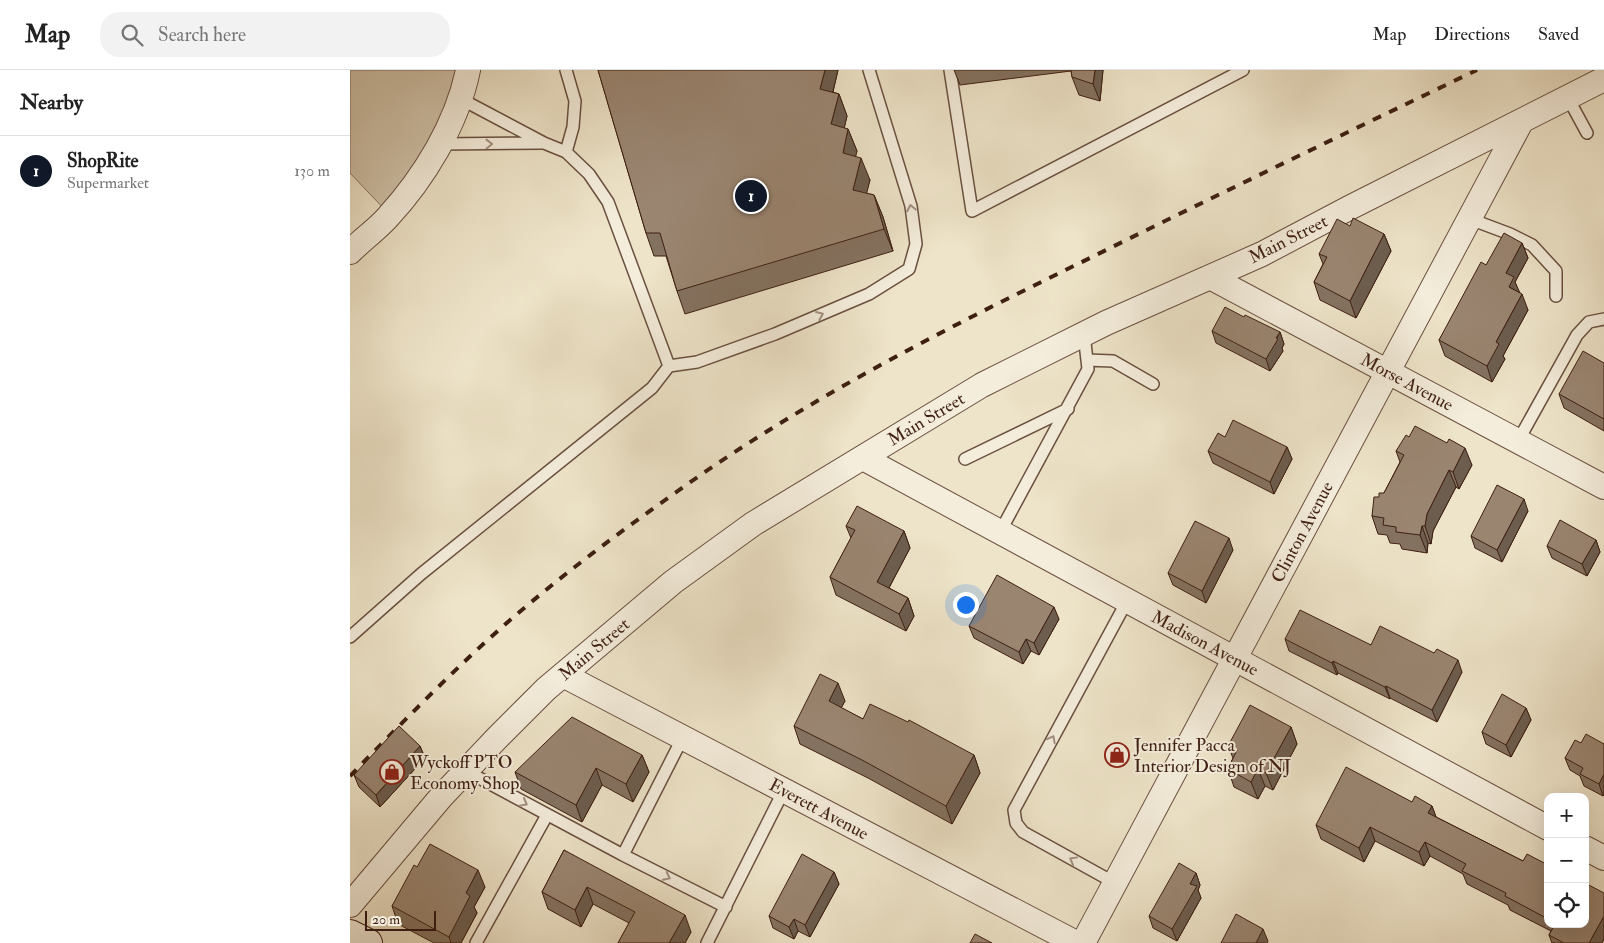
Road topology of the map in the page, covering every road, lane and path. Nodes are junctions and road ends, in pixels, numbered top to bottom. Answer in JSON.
{"nodes":[{"id":1,"x":468,"y":70,"type":"edge"},
{"id":2,"x":566,"y":70,"type":"edge"},
{"id":3,"x":869,"y":70,"type":"edge"},
{"id":4,"x":950,"y":70,"type":"edge"},
{"id":5,"x":1243,"y":70,"type":"edge"},
{"id":6,"x":1604,"y":79,"type":"edge"},
{"id":7,"x":459,"y":98,"type":"junction"},
{"id":8,"x":1568,"y":98,"type":"junction"},
{"id":9,"x":1521,"y":122,"type":"junction"},
{"id":10,"x":1586,"y":133,"type":"dead end"},
{"id":11,"x":544,"y":143,"type":"junction"},
{"id":12,"x":440,"y":144,"type":"junction"},
{"id":13,"x":566,"y":152,"type":"junction"},
{"id":14,"x":1470,"y":219,"type":"junction"},
{"id":15,"x":350,"y":252,"type":"edge"},
{"id":16,"x":1210,"y":277,"type":"junction"},
{"id":17,"x":1556,"y":296,"type":"dead end"},
{"id":18,"x":1604,"y":319,"type":"edge"},
{"id":19,"x":1084,"y":334,"type":"junction"},
{"id":20,"x":1087,"y":360,"type":"junction"},
{"id":21,"x":669,"y":366,"type":"junction"},
{"id":22,"x":1388,"y":372,"type":"junction"},
{"id":23,"x":1153,"y":384,"type":"dead end"},
{"id":24,"x":1068,"y":409,"type":"junction"},
{"id":25,"x":1518,"y":441,"type":"junction"},
{"id":26,"x":863,"y":458,"type":"junction"},
{"id":27,"x":965,"y":459,"type":"dead end"},
{"id":28,"x":1604,"y":487,"type":"edge"},
{"id":29,"x":1000,"y":532,"type":"junction"},
{"id":30,"x":1126,"y":601,"type":"junction"},
{"id":31,"x":350,"y":637,"type":"edge"},
{"id":32,"x":1235,"y":659,"type":"junction"},
{"id":33,"x":563,"y":675,"type":"junction"},
{"id":34,"x":683,"y":737,"type":"junction"},
{"id":35,"x":466,"y":771,"type":"junction"},
{"id":36,"x":784,"y":790,"type":"junction"},
{"id":37,"x":547,"y":815,"type":"junction"},
{"id":38,"x":1544,"y":826,"type":"edge"},
{"id":39,"x":1589,"y":850,"type":"edge"},
{"id":40,"x":623,"y":855,"type":"junction"},
{"id":41,"x":1604,"y":858,"type":"edge"},
{"id":42,"x":1115,"y":883,"type":"junction"},
{"id":43,"x":350,"y":904,"type":"edge"},
{"id":44,"x":726,"y":907,"type":"junction"},
{"id":45,"x":350,"y":934,"type":"edge"},
{"id":46,"x":368,"y":943,"type":"edge"},
{"id":47,"x":476,"y":943,"type":"edge"},
{"id":48,"x":707,"y":943,"type":"edge"},
{"id":49,"x":1076,"y":943,"type":"edge"},
{"id":50,"x":1084,"y":943,"type":"edge"}],
"edges":[{"from":1,"to":7,"type":"street"},
{"from":2,"to":13,"type":"lane"},
{"from":21,"to":3,"type":"lane","one_way":true},
{"from":4,"to":5,"type":"lane"},
{"from":6,"to":8,"type":"street","name":"Main Street"},
{"from":7,"to":11,"type":"lane"},
{"from":7,"to":12,"type":"street"},
{"from":8,"to":9,"type":"street","name":"Main Street"},
{"from":8,"to":10,"type":"lane"},
{"from":9,"to":14,"type":"street","name":"Clinton Avenue"},
{"from":9,"to":16,"type":"street","name":"Main Street"},
{"from":12,"to":11,"type":"lane","one_way":true},
{"from":11,"to":13,"type":"lane"},
{"from":12,"to":15,"type":"street"},
{"from":13,"to":21,"type":"lane"},
{"from":14,"to":17,"type":"lane"},
{"from":14,"to":22,"type":"street","name":"Clinton Avenue"},
{"from":16,"to":19,"type":"street","name":"Main Street"},
{"from":16,"to":22,"type":"street","name":"Morse Avenue"},
{"from":18,"to":25,"type":"lane"},
{"from":19,"to":20,"type":"lane"},
{"from":19,"to":26,"type":"street","name":"Main Street"},
{"from":20,"to":23,"type":"lane"},
{"from":20,"to":24,"type":"lane"},
{"from":21,"to":31,"type":"lane"},
{"from":22,"to":25,"type":"street","name":"Morse Avenue"},
{"from":22,"to":32,"type":"street","name":"Clinton Avenue"},
{"from":24,"to":27,"type":"lane"},
{"from":24,"to":29,"type":"lane"},
{"from":25,"to":28,"type":"street","name":"Morse Avenue"},
{"from":26,"to":29,"type":"street","name":"Madison Avenue"},
{"from":26,"to":33,"type":"street","name":"Main Street"},
{"from":29,"to":30,"type":"street","name":"Madison Avenue"},
{"from":30,"to":32,"type":"street","name":"Madison Avenue"},
{"from":42,"to":30,"type":"lane","one_way":true},
{"from":32,"to":38,"type":"street","name":"Madison Avenue"},
{"from":32,"to":42,"type":"street","name":"Clinton Avenue"},
{"from":33,"to":34,"type":"street","name":"Everett Avenue"},
{"from":33,"to":35,"type":"street","name":"Main Street"},
{"from":34,"to":36,"type":"street","name":"Everett Avenue"},
{"from":34,"to":40,"type":"lane"},
{"from":35,"to":37,"type":"lane","one_way":true},
{"from":35,"to":43,"type":"street","name":"Main Street"},
{"from":36,"to":44,"type":"lane"},
{"from":36,"to":49,"type":"street","name":"Everett Avenue"},
{"from":37,"to":40,"type":"lane"},
{"from":37,"to":47,"type":"lane"},
{"from":39,"to":41,"type":"street"},
{"from":40,"to":44,"type":"lane","one_way":true},
{"from":42,"to":50,"type":"street","name":"Clinton Avenue"},
{"from":44,"to":48,"type":"lane"},
{"from":45,"to":46,"type":"main road"}]}
